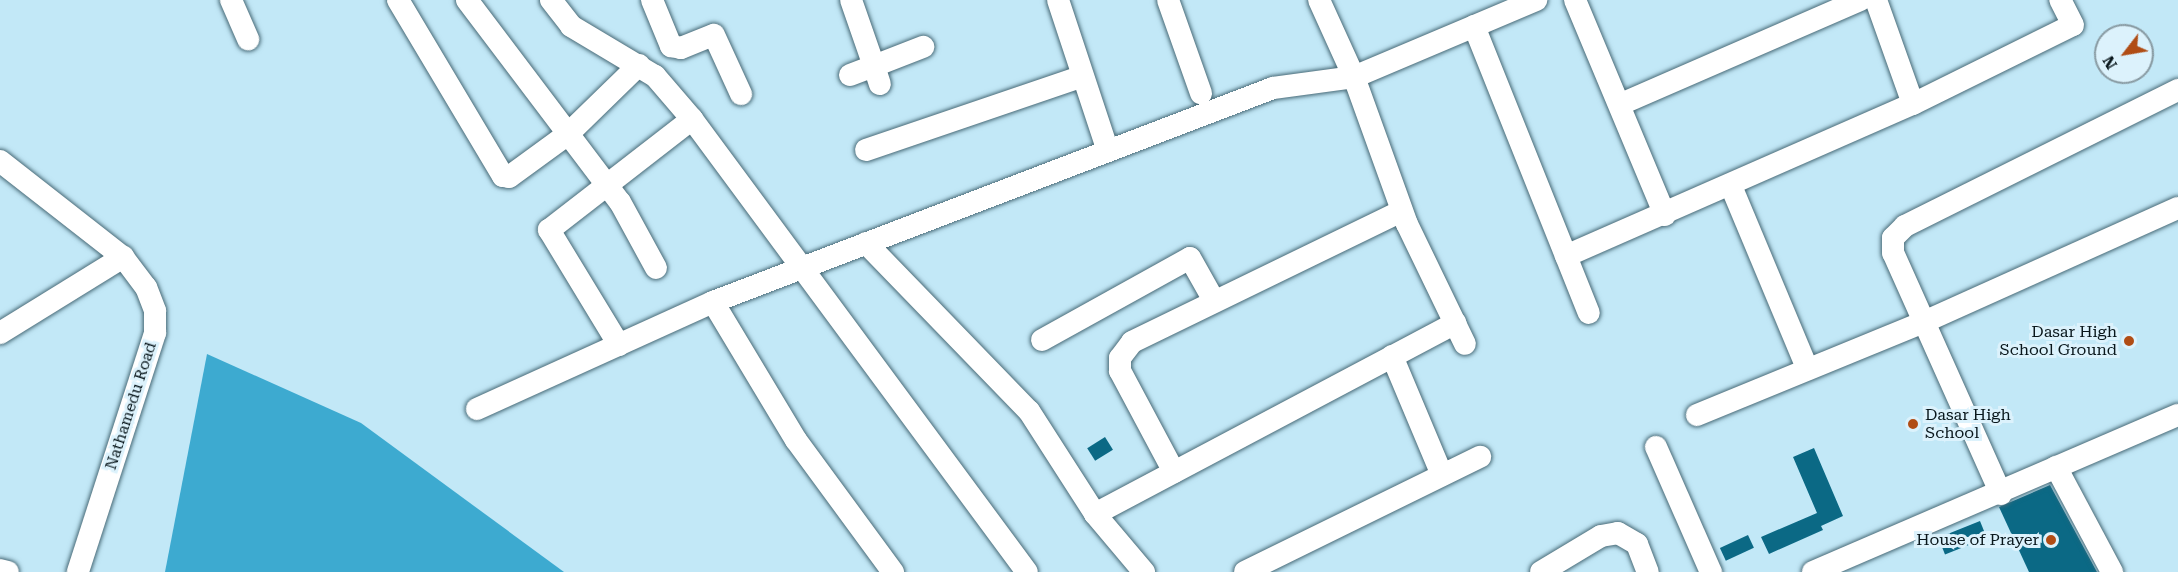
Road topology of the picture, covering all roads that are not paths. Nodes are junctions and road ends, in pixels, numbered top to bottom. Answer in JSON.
{"nodes":[{"id":1,"x":231,"y":0,"type":"edge"},
{"id":2,"x":398,"y":0,"type":"edge"},
{"id":3,"x":467,"y":0,"type":"edge"},
{"id":4,"x":551,"y":0,"type":"edge"},
{"id":5,"x":652,"y":0,"type":"edge"},
{"id":6,"x":851,"y":0,"type":"edge"},
{"id":7,"x":1058,"y":0,"type":"edge"},
{"id":8,"x":1168,"y":0,"type":"edge"},
{"id":9,"x":1319,"y":0,"type":"edge"},
{"id":10,"x":1536,"y":0,"type":"edge"},
{"id":11,"x":1575,"y":0,"type":"edge"},
{"id":12,"x":1860,"y":0,"type":"edge"},
{"id":13,"x":1876,"y":0,"type":"edge"},
{"id":14,"x":2060,"y":0,"type":"edge"},
{"id":15,"x":1474,"y":26,"type":"junction"},
{"id":16,"x":248,"y":39,"type":"dead end"},
{"id":17,"x":923,"y":47,"type":"dead end"},
{"id":18,"x":639,"y":65,"type":"junction"},
{"id":19,"x":850,"y":75,"type":"dead end"},
{"id":20,"x":877,"y":75,"type":"junction"},
{"id":21,"x":1080,"y":77,"type":"junction"},
{"id":22,"x":1354,"y":77,"type":"junction"},
{"id":23,"x":2178,"y":90,"type":"edge"},
{"id":24,"x":1202,"y":93,"type":"dead end"},
{"id":25,"x":741,"y":94,"type":"dead end"},
{"id":26,"x":1621,"y":104,"type":"junction"},
{"id":27,"x":1913,"y":104,"type":"junction"},
{"id":28,"x":692,"y":119,"type":"junction"},
{"id":29,"x":568,"y":134,"type":"junction"},
{"id":30,"x":866,"y":150,"type":"dead end"},
{"id":31,"x":1108,"y":151,"type":"junction"},
{"id":32,"x":0,"y":161,"type":"edge"},
{"id":33,"x":607,"y":185,"type":"junction"},
{"id":34,"x":1731,"y":186,"type":"junction"},
{"id":35,"x":2178,"y":208,"type":"edge"},
{"id":36,"x":1402,"y":211,"type":"junction"},
{"id":37,"x":1665,"y":215,"type":"junction"},
{"id":38,"x":866,"y":243,"type":"junction"},
{"id":39,"x":123,"y":256,"type":"junction"},
{"id":40,"x":1566,"y":256,"type":"junction"},
{"id":41,"x":804,"y":267,"type":"junction"},
{"id":42,"x":656,"y":268,"type":"dead end"},
{"id":43,"x":1214,"y":299,"type":"junction"},
{"id":44,"x":713,"y":302,"type":"junction"},
{"id":45,"x":1589,"y":313,"type":"dead end"},
{"id":46,"x":1923,"y":322,"type":"junction"},
{"id":47,"x":1455,"y":323,"type":"junction"},
{"id":48,"x":0,"y":333,"type":"edge"},
{"id":49,"x":1042,"y":340,"type":"dead end"},
{"id":50,"x":1466,"y":344,"type":"dead end"},
{"id":51,"x":619,"y":345,"type":"junction"},
{"id":52,"x":1392,"y":356,"type":"junction"},
{"id":53,"x":1808,"y":368,"type":"junction"},
{"id":54,"x":477,"y":409,"type":"dead end"},
{"id":55,"x":1697,"y":415,"type":"dead end"},
{"id":56,"x":2178,"y":415,"type":"edge"},
{"id":57,"x":1656,"y":447,"type":"dead end"},
{"id":58,"x":1480,"y":457,"type":"dead end"},
{"id":59,"x":2056,"y":467,"type":"junction"},
{"id":60,"x":1173,"y":472,"type":"junction"},
{"id":61,"x":1442,"y":475,"type":"junction"},
{"id":62,"x":2001,"y":494,"type":"junction"},
{"id":63,"x":1095,"y":513,"type":"junction"},
{"id":64,"x":0,"y":570,"type":"edge"},
{"id":65,"x":8,"y":572,"type":"edge"},
{"id":66,"x":78,"y":572,"type":"edge"},
{"id":67,"x":893,"y":572,"type":"edge"},
{"id":68,"x":1027,"y":572,"type":"edge"},
{"id":69,"x":1144,"y":572,"type":"edge"},
{"id":70,"x":1245,"y":572,"type":"edge"},
{"id":71,"x":1541,"y":572,"type":"edge"},
{"id":72,"x":1648,"y":572,"type":"edge"},
{"id":73,"x":1711,"y":572,"type":"edge"},
{"id":74,"x":1814,"y":572,"type":"edge"},
{"id":75,"x":2112,"y":572,"type":"edge"}],
"edges":[{"from":1,"to":16,"type":"street"},
{"from":2,"to":29,"type":"street"},
{"from":3,"to":29,"type":"street"},
{"from":4,"to":18,"type":"street"},
{"from":5,"to":25,"type":"street"},
{"from":6,"to":20,"type":"street"},
{"from":7,"to":21,"type":"street"},
{"from":8,"to":24,"type":"street"},
{"from":9,"to":22,"type":"street"},
{"from":10,"to":15,"type":"street"},
{"from":11,"to":26,"type":"street"},
{"from":12,"to":26,"type":"street"},
{"from":13,"to":27,"type":"street"},
{"from":14,"to":27,"type":"street"},
{"from":15,"to":22,"type":"street"},
{"from":15,"to":40,"type":"street"},
{"from":17,"to":20,"type":"street"},
{"from":18,"to":28,"type":"street"},
{"from":18,"to":29,"type":"street"},
{"from":19,"to":20,"type":"street"},
{"from":21,"to":30,"type":"street"},
{"from":21,"to":31,"type":"street"},
{"from":22,"to":31,"type":"street"},
{"from":22,"to":36,"type":"street"},
{"from":23,"to":46,"type":"street"},
{"from":26,"to":37,"type":"street"},
{"from":27,"to":34,"type":"street"},
{"from":28,"to":33,"type":"street"},
{"from":28,"to":41,"type":"street"},
{"from":29,"to":33,"type":"street"},
{"from":31,"to":38,"type":"street"},
{"from":32,"to":39,"type":"street","name":"Nathamedu Road"},
{"from":33,"to":42,"type":"street"},
{"from":33,"to":51,"type":"street"},
{"from":34,"to":37,"type":"street"},
{"from":34,"to":53,"type":"street"},
{"from":35,"to":46,"type":"street"},
{"from":36,"to":43,"type":"street"},
{"from":36,"to":47,"type":"street"},
{"from":37,"to":40,"type":"street"},
{"from":38,"to":41,"type":"street"},
{"from":38,"to":63,"type":"street"},
{"from":39,"to":48,"type":"street"},
{"from":39,"to":66,"type":"street","name":"Nathamedu Road"},
{"from":40,"to":45,"type":"street"},
{"from":41,"to":44,"type":"street"},
{"from":41,"to":68,"type":"street"},
{"from":43,"to":49,"type":"street"},
{"from":43,"to":60,"type":"street"},
{"from":44,"to":51,"type":"street"},
{"from":44,"to":67,"type":"street"},
{"from":46,"to":53,"type":"street"},
{"from":46,"to":62,"type":"street"},
{"from":47,"to":50,"type":"street"},
{"from":47,"to":52,"type":"street"},
{"from":51,"to":54,"type":"street"},
{"from":52,"to":60,"type":"street"},
{"from":52,"to":61,"type":"street"},
{"from":53,"to":55,"type":"street"},
{"from":56,"to":59,"type":"street"},
{"from":57,"to":73,"type":"street"},
{"from":58,"to":61,"type":"street"},
{"from":59,"to":62,"type":"street"},
{"from":59,"to":75,"type":"street"},
{"from":60,"to":63,"type":"street"},
{"from":61,"to":70,"type":"street"},
{"from":62,"to":74,"type":"street"},
{"from":63,"to":69,"type":"street"},
{"from":64,"to":65,"type":"street"},
{"from":71,"to":72,"type":"street"}]}
